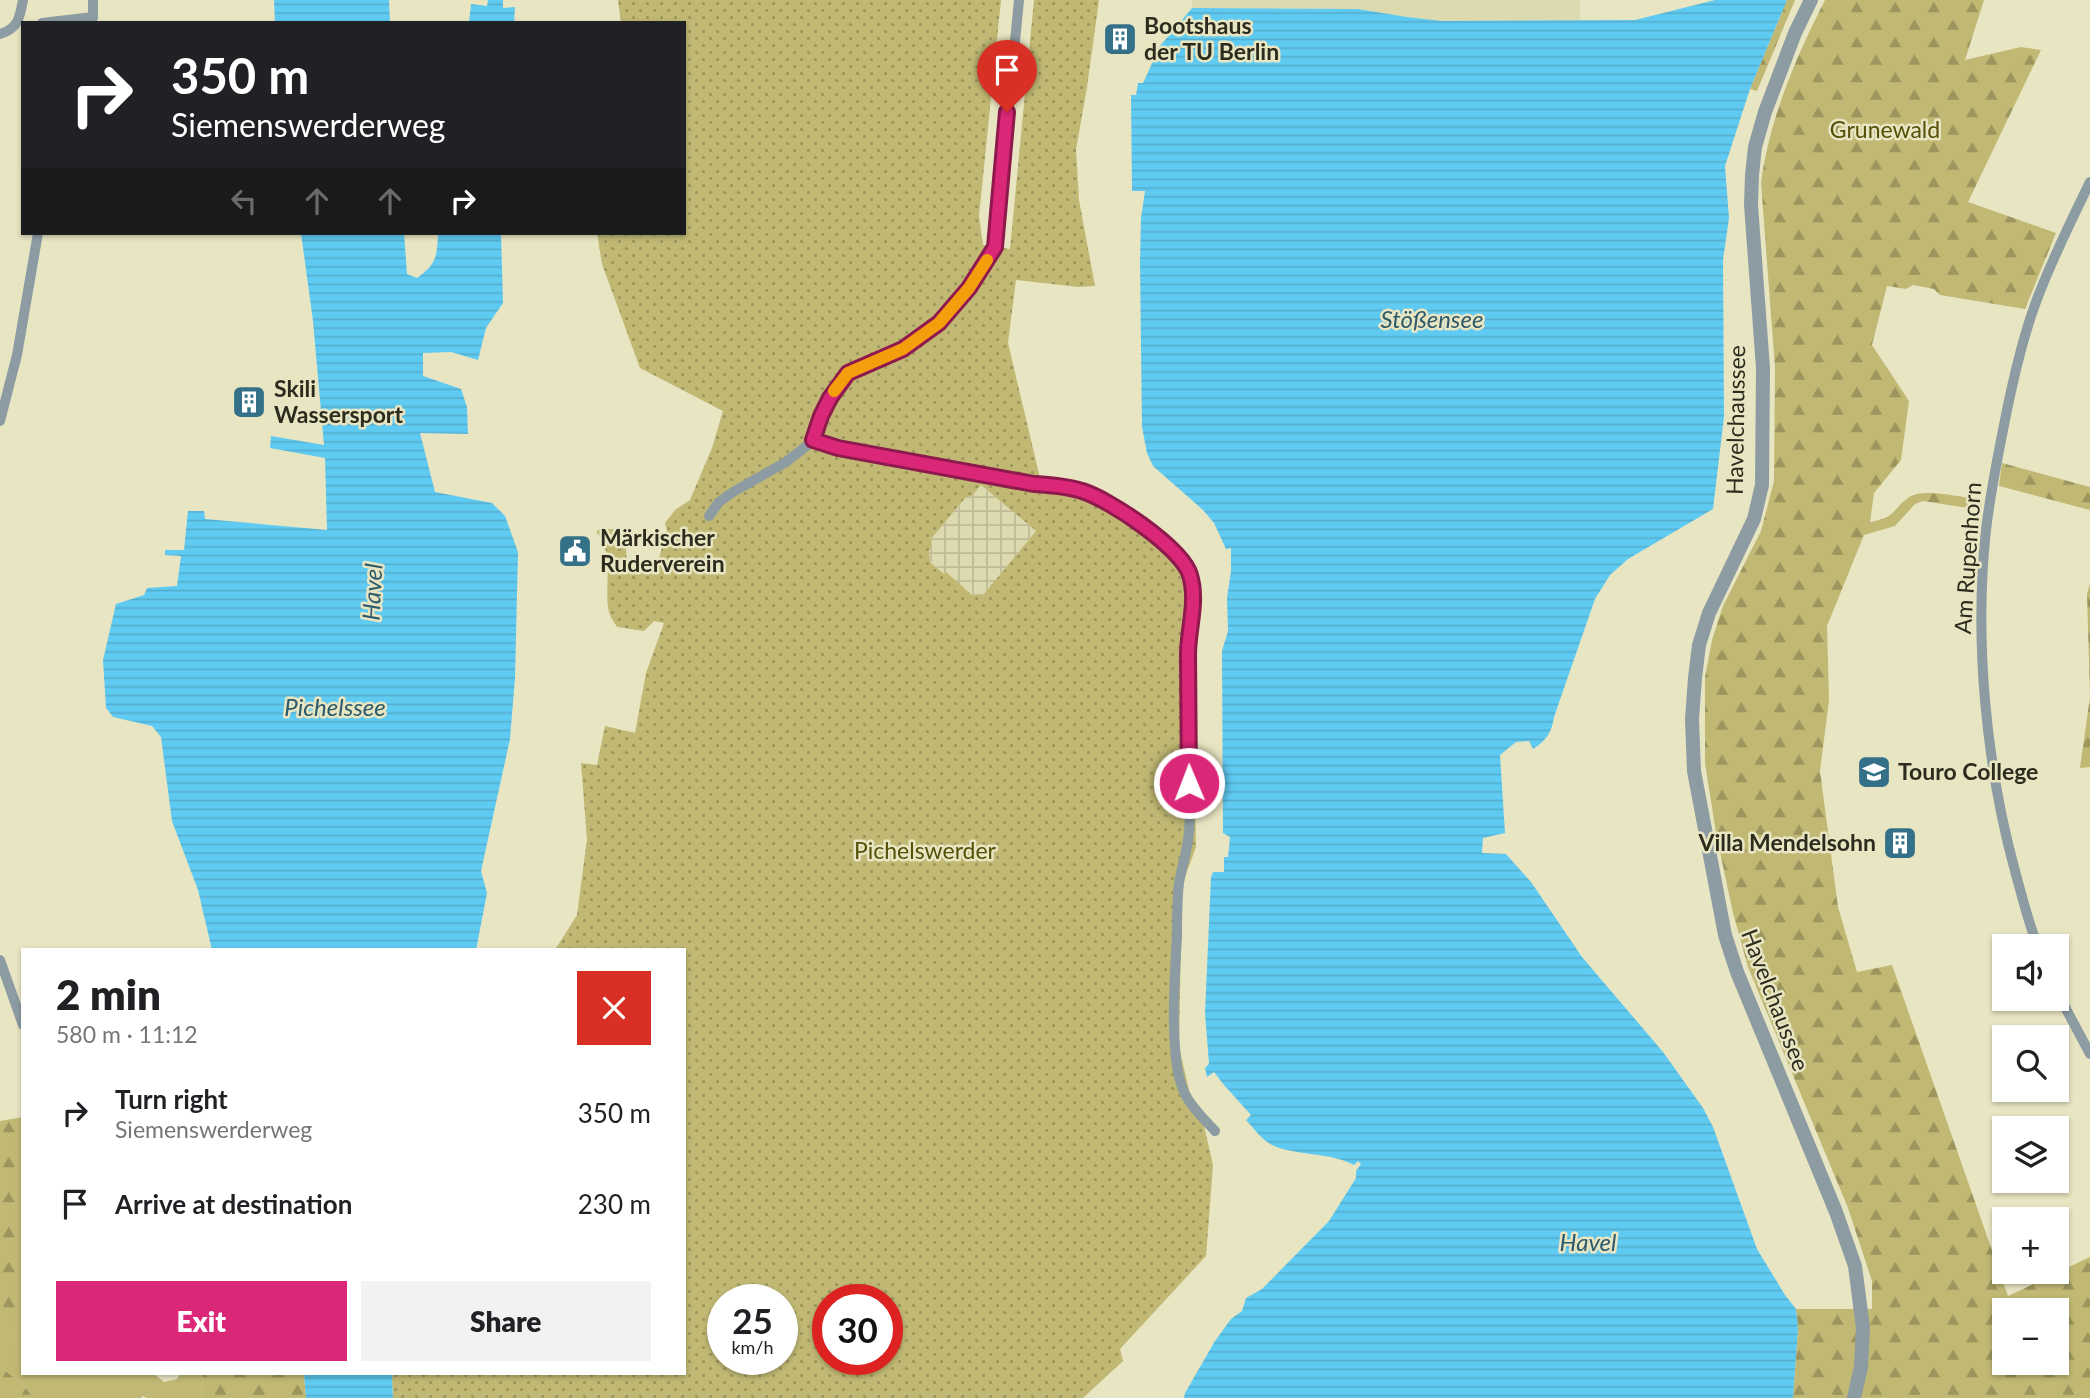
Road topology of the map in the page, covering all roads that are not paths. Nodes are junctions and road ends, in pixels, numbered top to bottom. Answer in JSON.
{"nodes":[{"id":1,"x":23,"y":0,"type":"edge"},
{"id":2,"x":93,"y":0,"type":"edge"},
{"id":3,"x":1019,"y":0,"type":"edge"},
{"id":4,"x":1811,"y":0,"type":"edge"},
{"id":5,"x":92,"y":20,"type":"edge"},
{"id":6,"x":23,"y":21,"type":"edge"},
{"id":7,"x":21,"y":23,"type":"edge"},
{"id":8,"x":0,"y":34,"type":"edge"},
{"id":9,"x":2090,"y":182,"type":"edge"},
{"id":10,"x":38,"y":235,"type":"edge"},
{"id":11,"x":0,"y":421,"type":"edge"},
{"id":12,"x":813,"y":440,"type":"junction"},
{"id":13,"x":709,"y":516,"type":"dead end"},
{"id":14,"x":2034,"y":934,"type":"edge"},
{"id":15,"x":0,"y":960,"type":"edge"},
{"id":16,"x":2067,"y":1011,"type":"edge"},
{"id":17,"x":21,"y":1019,"type":"edge"},
{"id":18,"x":2090,"y":1054,"type":"edge"},
{"id":19,"x":1215,"y":1130,"type":"dead end"},
{"id":20,"x":1854,"y":1398,"type":"edge"}],
"edges":[{"from":1,"to":6,"type":"street"},
{"from":2,"to":5,"type":"street"},
{"from":3,"to":12,"type":"street"},
{"from":4,"to":20,"type":"street","name":"Havelchaussee"},
{"from":7,"to":8,"type":"street"},
{"from":9,"to":14,"type":"street","name":"Am Rupenhorn"},
{"from":10,"to":11,"type":"street"},
{"from":12,"to":13,"type":"street"},
{"from":12,"to":19,"type":"street"},
{"from":15,"to":17,"type":"street"},
{"from":16,"to":18,"type":"street"}]}
